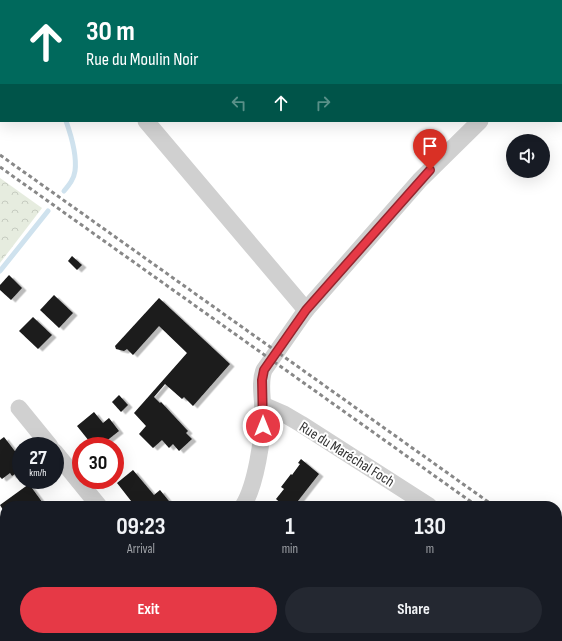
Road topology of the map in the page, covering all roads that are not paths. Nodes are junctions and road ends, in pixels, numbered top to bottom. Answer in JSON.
{"nodes":[{"id":1,"x":147,"y":122,"type":"edge"},
{"id":2,"x":479,"y":122,"type":"edge"},
{"id":3,"x":306,"y":310,"type":"junction"},
{"id":4,"x":263,"y":405,"type":"junction"},
{"id":5,"x":19,"y":408,"type":"dead end"},
{"id":6,"x":43,"y":437,"type":"edge"},
{"id":7,"x":64,"y":463,"type":"edge"},
{"id":8,"x":95,"y":501,"type":"edge"},
{"id":9,"x":246,"y":501,"type":"edge"},
{"id":10,"x":421,"y":501,"type":"edge"}],
"edges":[{"from":1,"to":3,"type":"street"},
{"from":2,"to":3,"type":"street"},
{"from":3,"to":4,"type":"street"},
{"from":4,"to":9,"type":"street"},
{"from":4,"to":10,"type":"street","name":"Rue du Maréchal Foch"},
{"from":5,"to":6,"type":"street"},
{"from":7,"to":8,"type":"street"}]}
